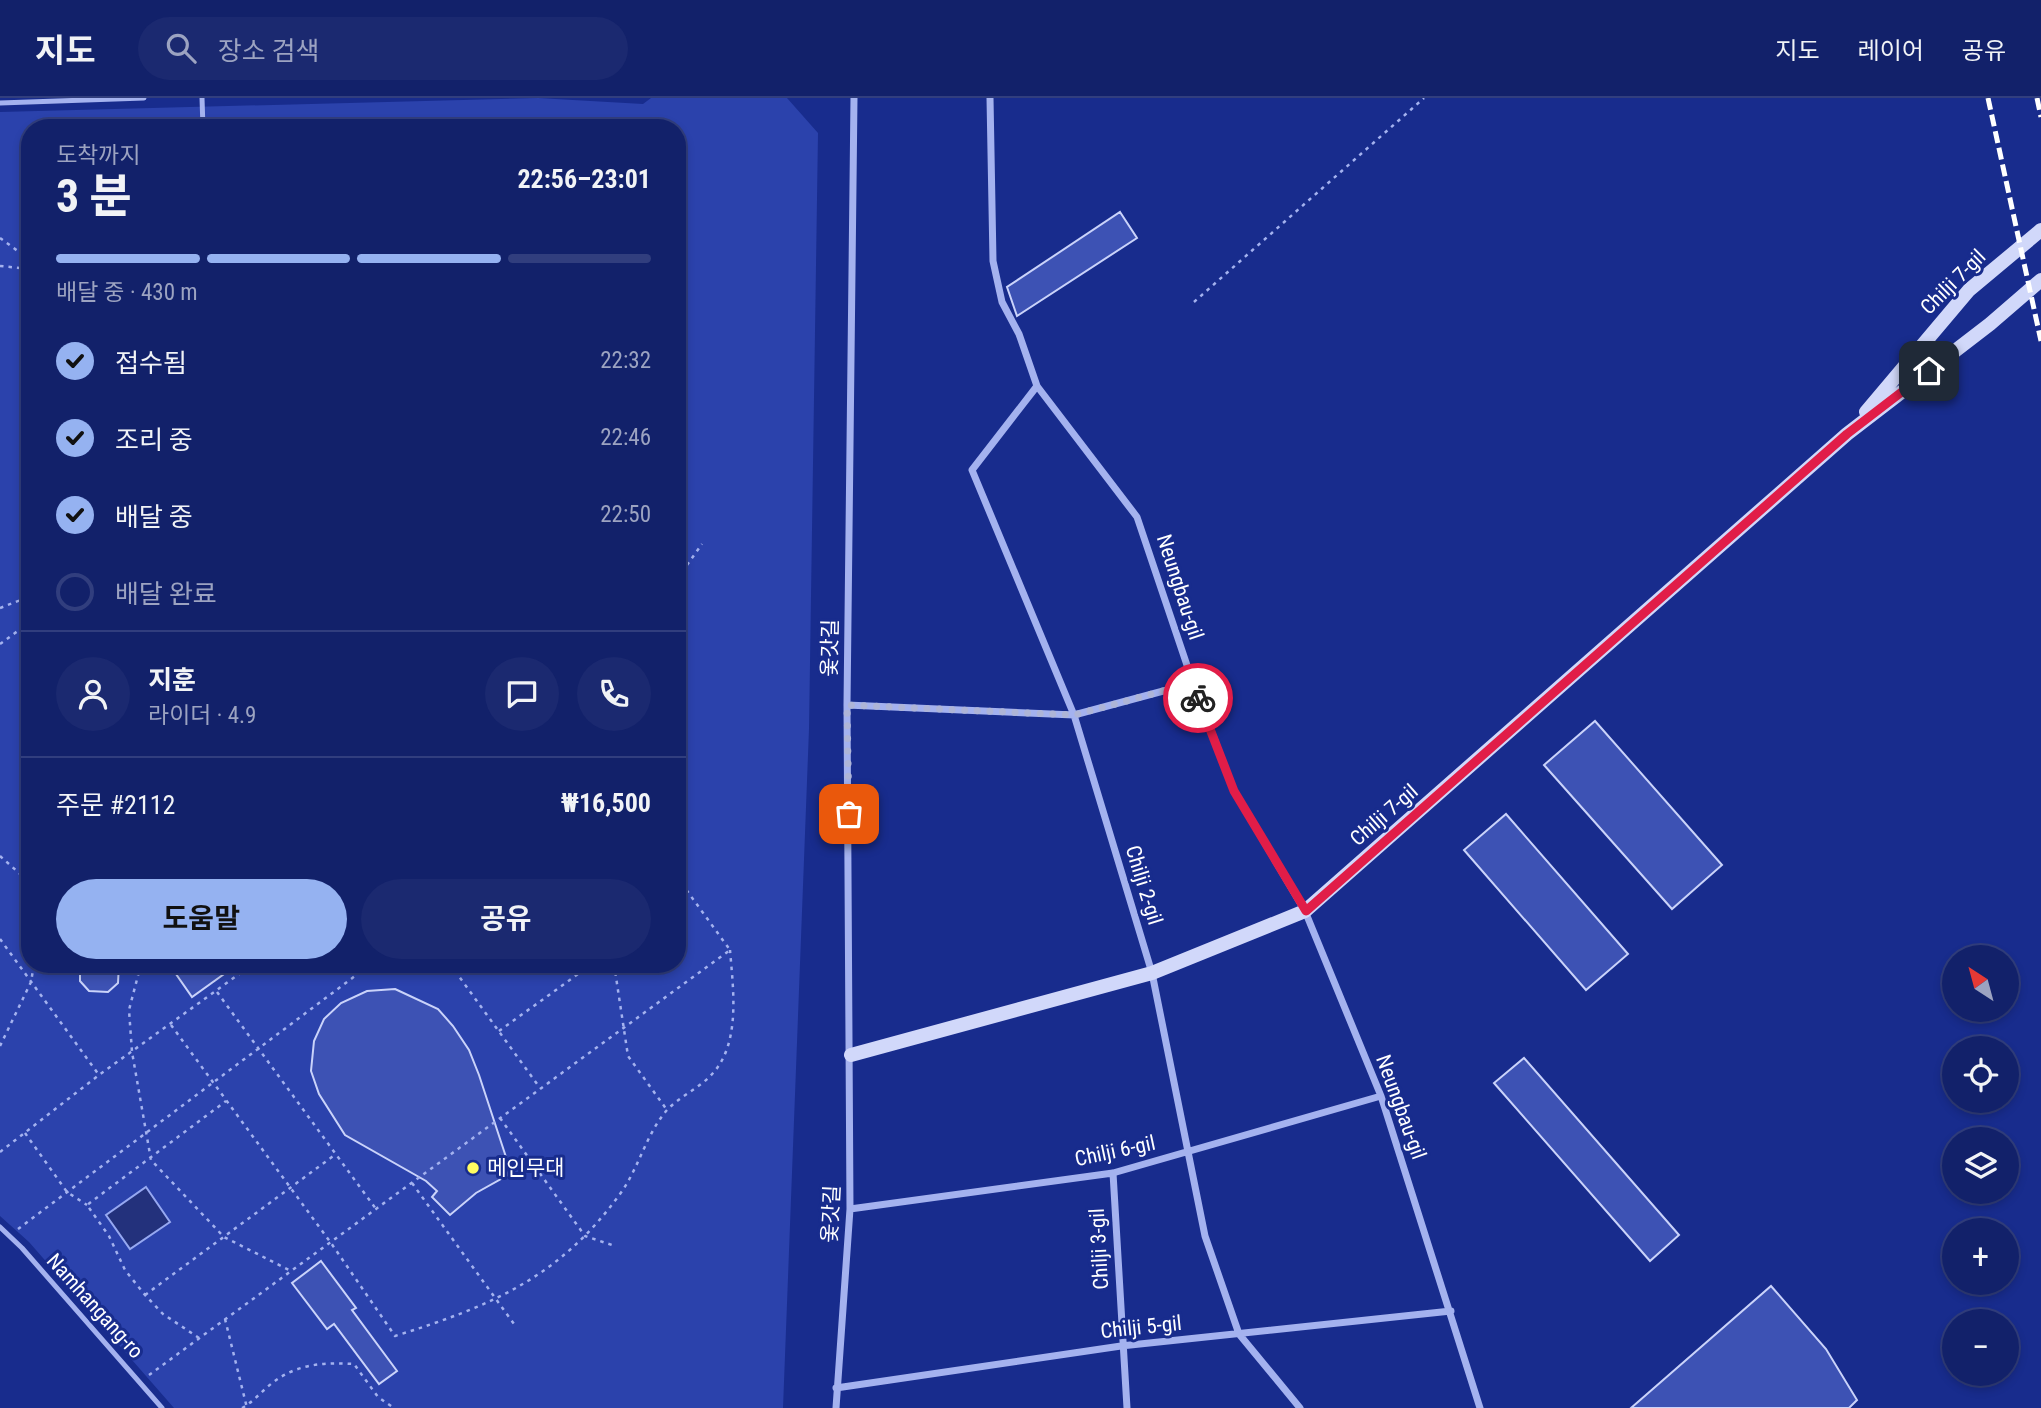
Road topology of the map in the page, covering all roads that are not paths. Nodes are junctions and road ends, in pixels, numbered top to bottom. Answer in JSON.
{"nodes":[{"id":1,"x":144,"y":98,"type":"edge"},
{"id":2,"x":202,"y":98,"type":"edge"},
{"id":3,"x":854,"y":98,"type":"edge"},
{"id":4,"x":990,"y":98,"type":"edge"},
{"id":5,"x":0,"y":103,"type":"edge"},
{"id":6,"x":203,"y":119,"type":"edge"},
{"id":7,"x":2041,"y":230,"type":"edge"},
{"id":8,"x":2041,"y":280,"type":"edge"},
{"id":9,"x":1037,"y":386,"type":"junction"},
{"id":10,"x":1847,"y":434,"type":"junction"},
{"id":11,"x":1193,"y":683,"type":"junction"},
{"id":12,"x":847,"y":705,"type":"junction"},
{"id":13,"x":1074,"y":715,"type":"junction"},
{"id":14,"x":1306,"y":911,"type":"junction"},
{"id":15,"x":1152,"y":973,"type":"junction"},
{"id":16,"x":851,"y":1055,"type":"junction"},
{"id":17,"x":1381,"y":1096,"type":"junction"},
{"id":18,"x":1188,"y":1153,"type":"junction"},
{"id":19,"x":1113,"y":1173,"type":"junction"},
{"id":20,"x":850,"y":1209,"type":"junction"},
{"id":21,"x":0,"y":1227,"type":"edge"},
{"id":22,"x":1451,"y":1311,"type":"junction"},
{"id":23,"x":1239,"y":1334,"type":"junction"},
{"id":24,"x":1121,"y":1346,"type":"junction"},
{"id":25,"x":836,"y":1388,"type":"junction"},
{"id":26,"x":162,"y":1408,"type":"edge"},
{"id":27,"x":836,"y":1408,"type":"edge"},
{"id":28,"x":1127,"y":1408,"type":"edge"},
{"id":29,"x":1300,"y":1408,"type":"edge"},
{"id":30,"x":1480,"y":1408,"type":"edge"}],
"edges":[{"from":1,"to":5,"type":"lane"},
{"from":2,"to":6,"type":"lane"},
{"from":3,"to":12,"type":"street","name":"옻갓길"},
{"from":4,"to":9,"type":"street","name":"Neungbau-gil"},
{"from":7,"to":10,"type":"street","name":"Chilji 7-gil"},
{"from":8,"to":10,"type":"street","name":"Chilji 7-gil"},
{"from":9,"to":11,"type":"street","name":"Neungbau-gil"},
{"from":9,"to":13,"type":"street","name":"Chilji 2-gil"},
{"from":10,"to":14,"type":"street","name":"Chilji 7-gil"},
{"from":11,"to":13,"type":"street"},
{"from":11,"to":14,"type":"street","name":"Neungbau-gil"},
{"from":12,"to":13,"type":"street"},
{"from":12,"to":16,"type":"street","name":"옻갓길"},
{"from":13,"to":15,"type":"street","name":"Chilji 2-gil"},
{"from":14,"to":15,"type":"street","name":"Chilji 7-gil"},
{"from":14,"to":17,"type":"street","name":"Neungbau-gil"},
{"from":15,"to":16,"type":"street","name":"Chilji 7-gil"},
{"from":15,"to":18,"type":"street","name":"Chilji 2-gil"},
{"from":16,"to":20,"type":"street","name":"옻갓길"},
{"from":17,"to":18,"type":"street","name":"Chilji 6-gil"},
{"from":17,"to":22,"type":"street","name":"Neungbau-gil"},
{"from":18,"to":19,"type":"street","name":"Chilji 6-gil"},
{"from":18,"to":23,"type":"street","name":"Chilji 2-gil"},
{"from":19,"to":20,"type":"street","name":"Chilji 6-gil"},
{"from":19,"to":24,"type":"street","name":"Chilji 3-gil"},
{"from":20,"to":25,"type":"street","name":"옻갓길"},
{"from":21,"to":26,"type":"lane","name":"Namhangang-ro"},
{"from":22,"to":23,"type":"street","name":"Chilji 5-gil"},
{"from":22,"to":30,"type":"street","name":"Neungbau-gil"},
{"from":23,"to":24,"type":"street","name":"Chilji 5-gil"},
{"from":23,"to":29,"type":"street","name":"Chilji 2-gil"},
{"from":24,"to":25,"type":"street","name":"Chilji 5-gil"},
{"from":24,"to":28,"type":"street","name":"Chilji 3-gil"},
{"from":25,"to":27,"type":"street","name":"옻갓길"}]}
